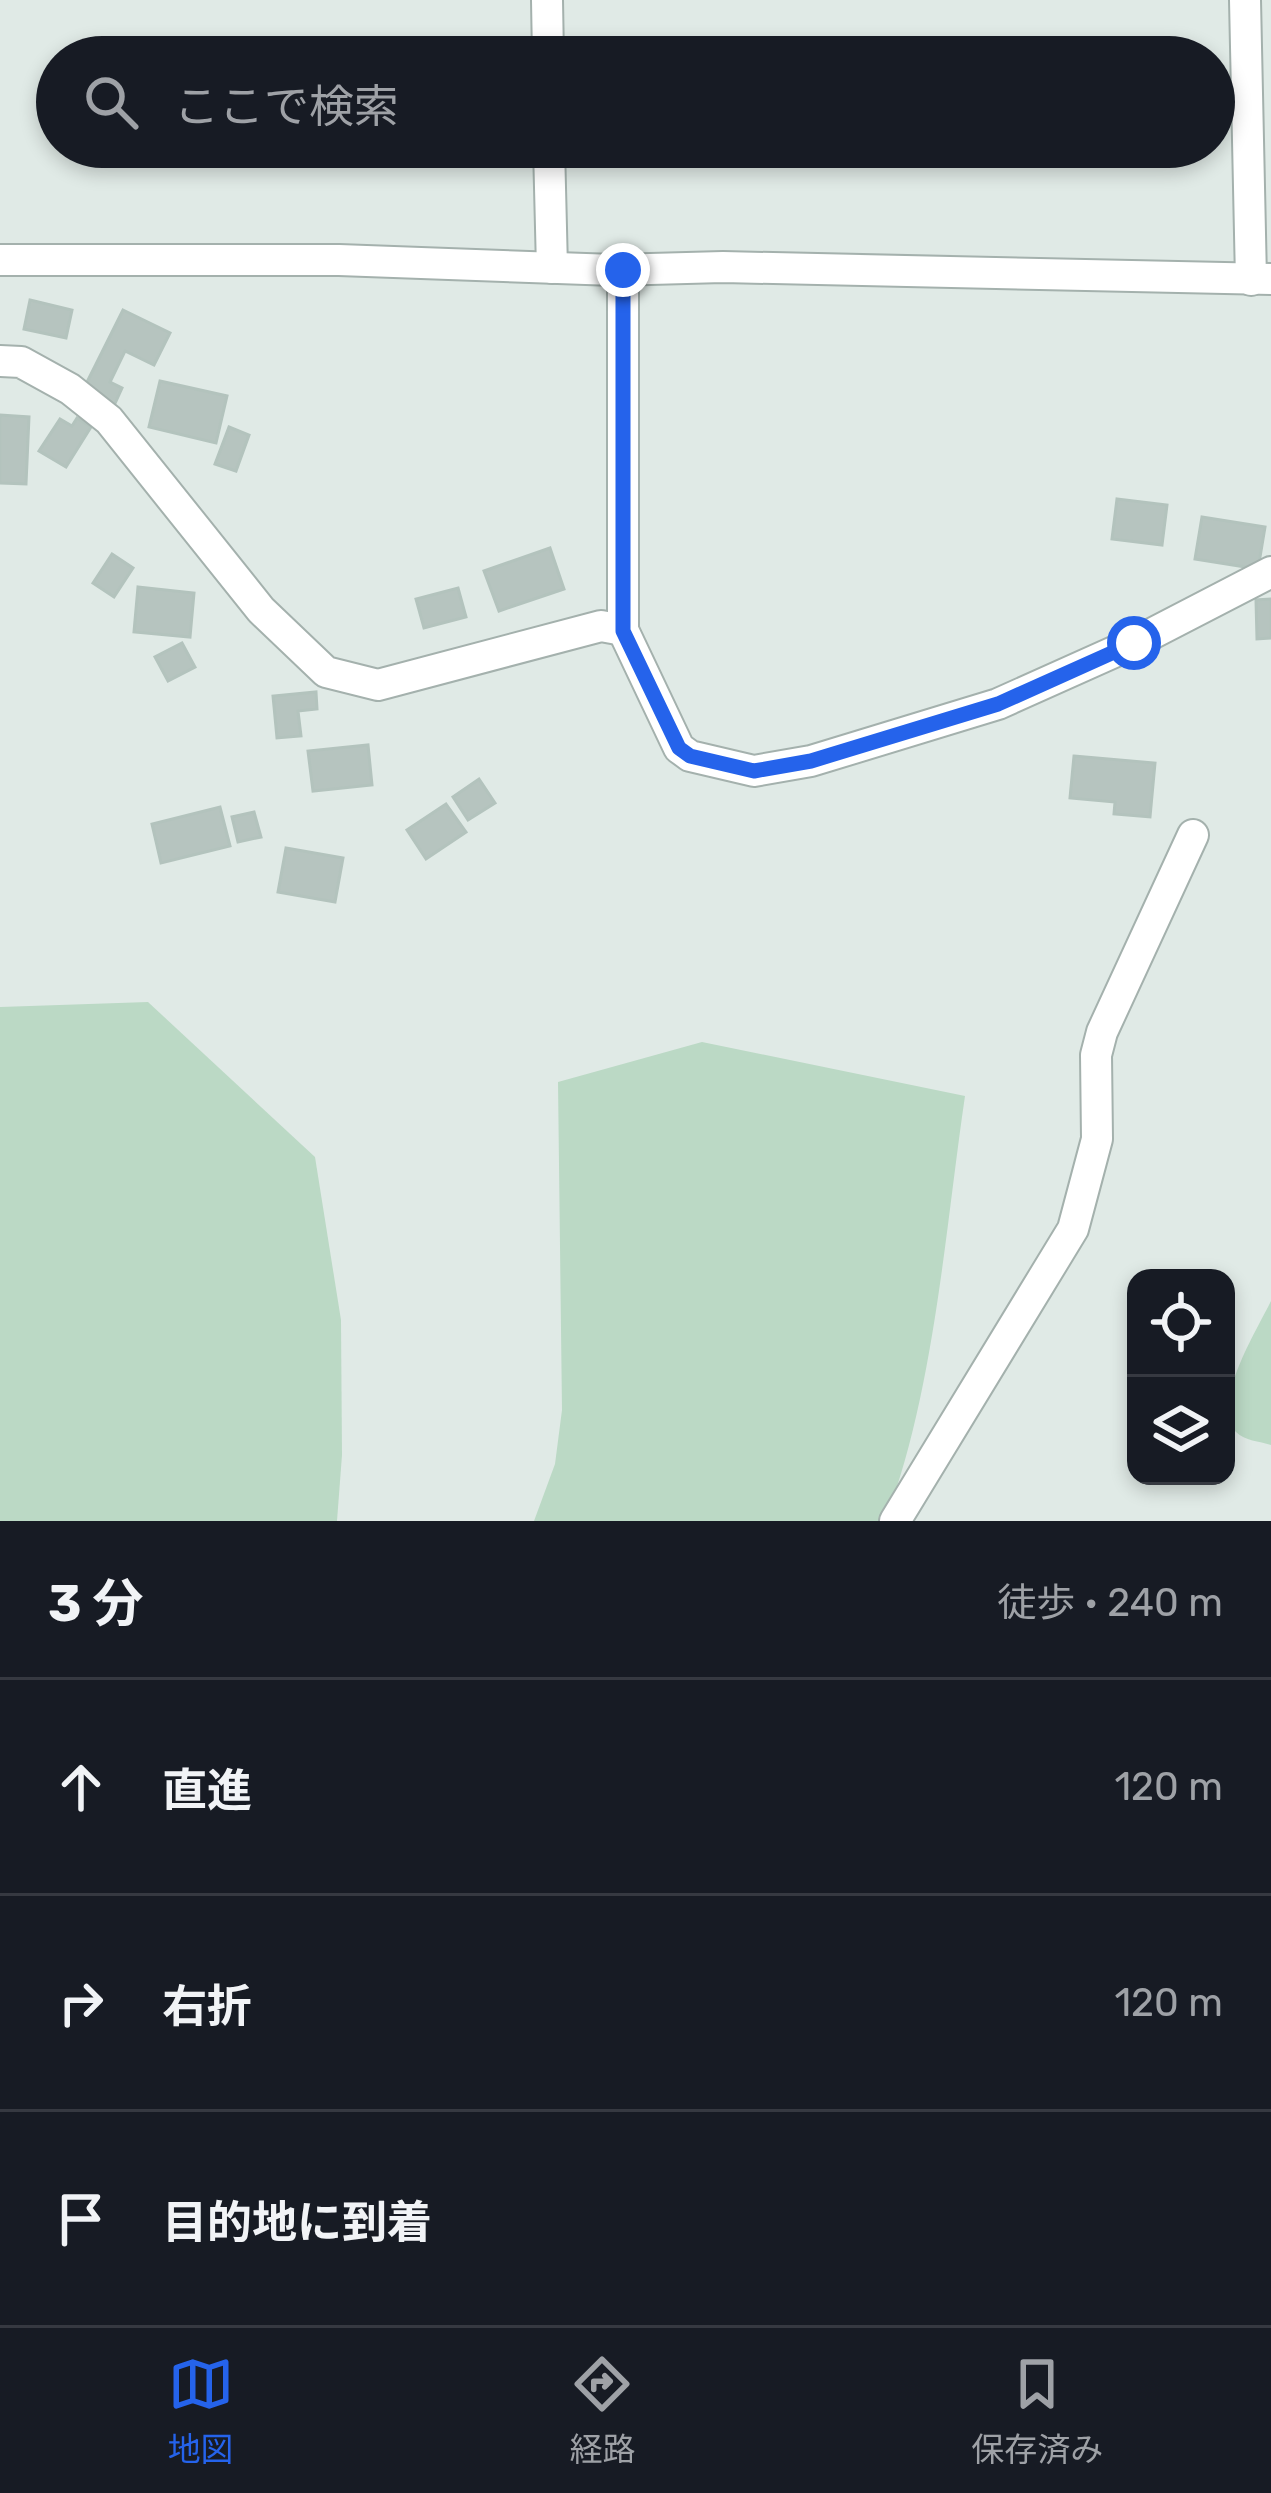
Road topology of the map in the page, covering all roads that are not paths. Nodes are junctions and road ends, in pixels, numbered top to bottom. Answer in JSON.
{"nodes":[{"id":1,"x":547,"y":0,"type":"edge"},
{"id":2,"x":1245,"y":0,"type":"edge"},
{"id":3,"x":548,"y":36,"type":"edge"},
{"id":4,"x":550,"y":168,"type":"edge"},
{"id":5,"x":0,"y":260,"type":"edge"},
{"id":6,"x":552,"y":268,"type":"junction"},
{"id":7,"x":623,"y":270,"type":"junction"},
{"id":8,"x":1261,"y":279,"type":"edge"},
{"id":9,"x":0,"y":361,"type":"edge"},
{"id":10,"x":1271,"y":572,"type":"edge"},
{"id":11,"x":623,"y":631,"type":"junction"},
{"id":12,"x":1193,"y":835,"type":"dead end"},
{"id":13,"x":895,"y":1521,"type":"edge"}],
"edges":[{"from":1,"to":3,"type":"street"},
{"from":2,"to":8,"type":"street"},
{"from":4,"to":6,"type":"street"},
{"from":5,"to":6,"type":"street"},
{"from":6,"to":7,"type":"street"},
{"from":7,"to":8,"type":"street"},
{"from":7,"to":11,"type":"street"},
{"from":9,"to":11,"type":"street"},
{"from":10,"to":11,"type":"street"},
{"from":12,"to":13,"type":"street"}]}
